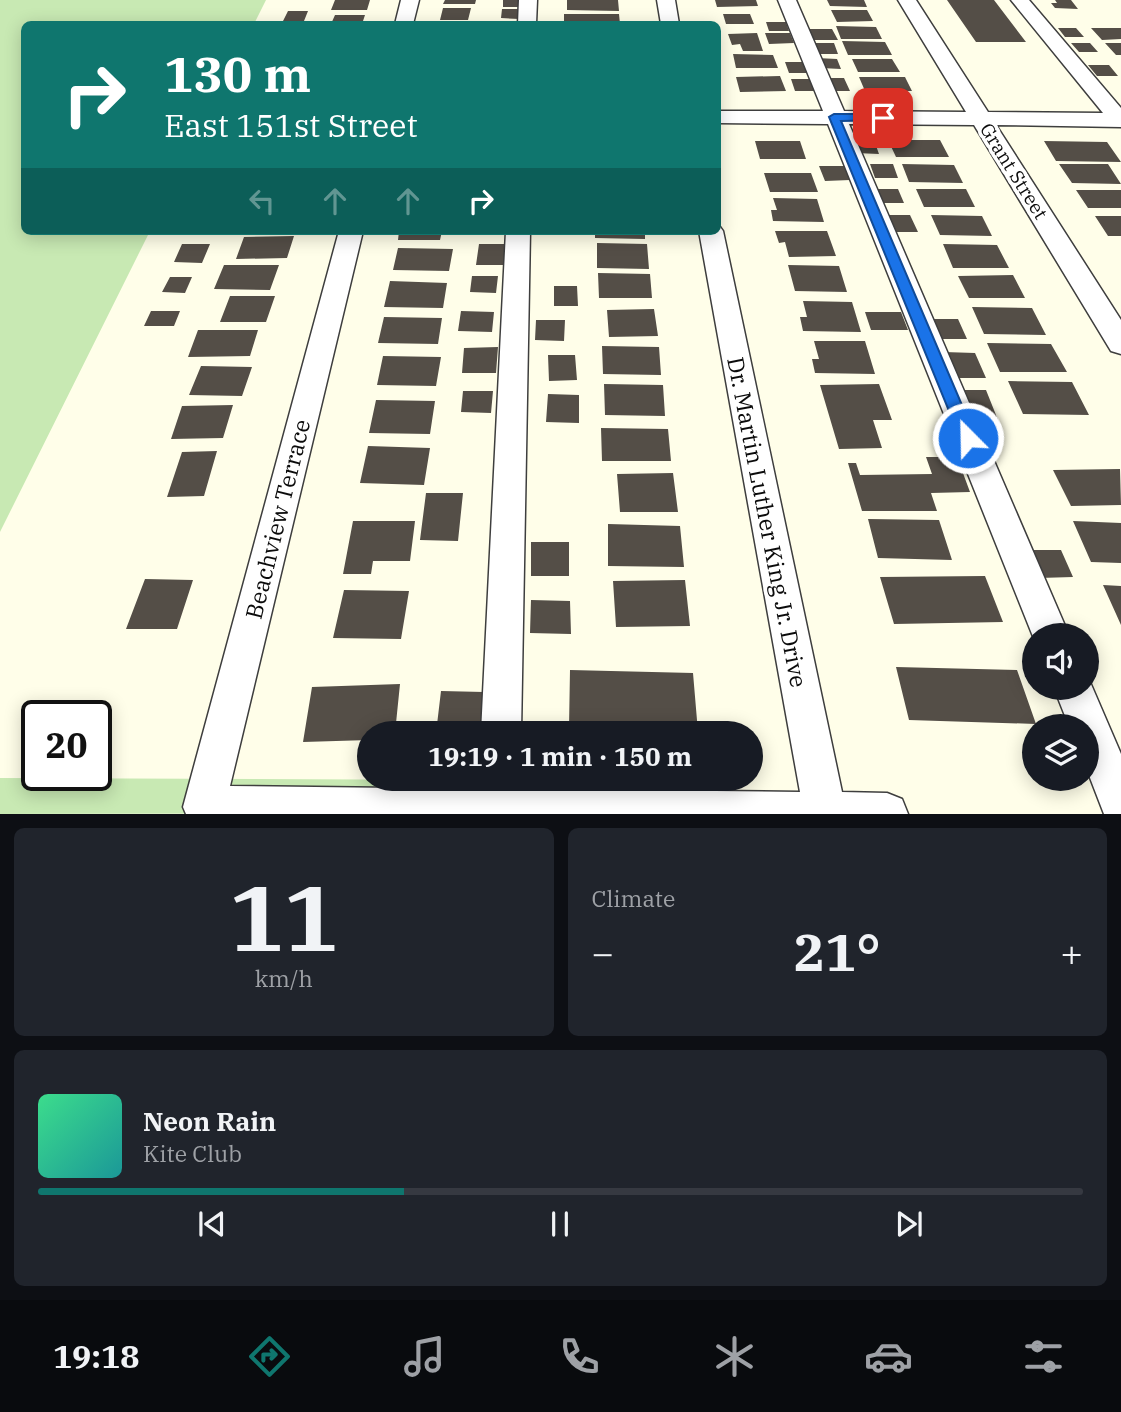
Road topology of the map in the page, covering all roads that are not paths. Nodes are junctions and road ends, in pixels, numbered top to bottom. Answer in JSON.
{"nodes":[{"id":1,"x":410,"y":0,"type":"edge"},
{"id":2,"x":528,"y":0,"type":"edge"},
{"id":3,"x":666,"y":0,"type":"edge"},
{"id":4,"x":787,"y":0,"type":"edge"},
{"id":5,"x":907,"y":0,"type":"edge"},
{"id":6,"x":1020,"y":0,"type":"edge"},
{"id":7,"x":405,"y":21,"type":"edge"},
{"id":8,"x":527,"y":21,"type":"edge"},
{"id":9,"x":670,"y":21,"type":"edge"},
{"id":10,"x":721,"y":117,"type":"edge"},
{"id":11,"x":834,"y":117,"type":"junction"},
{"id":12,"x":981,"y":118,"type":"junction"},
{"id":13,"x":1120,"y":120,"type":"edge"},
{"id":14,"x":350,"y":235,"type":"edge"},
{"id":15,"x":518,"y":235,"type":"edge"},
{"id":16,"x":712,"y":235,"type":"edge"},
{"id":17,"x":1121,"y":343,"type":"edge"},
{"id":18,"x":1046,"y":623,"type":"edge"},
{"id":19,"x":1078,"y":700,"type":"edge"},
{"id":20,"x":500,"y":721,"type":"edge"},
{"id":21,"x":498,"y":801,"type":"edge"},
{"id":22,"x":1121,"y":803,"type":"edge"},
{"id":23,"x":825,"y":813,"type":"edge"},
{"id":24,"x":887,"y":814,"type":"edge"}],
"edges":[{"from":1,"to":7,"type":"street"},
{"from":2,"to":8,"type":"street"},
{"from":3,"to":9,"type":"street"},
{"from":4,"to":11,"type":"street"},
{"from":5,"to":12,"type":"street","name":"Grant Street"},
{"from":6,"to":13,"type":"street"},
{"from":10,"to":11,"type":"street"},
{"from":11,"to":12,"type":"street"},
{"from":11,"to":18,"type":"street"},
{"from":12,"to":13,"type":"street"},
{"from":12,"to":17,"type":"street","name":"Grant Street"},
{"from":14,"to":21,"type":"street","name":"Beachview Terrace"},
{"from":15,"to":20,"type":"street"},
{"from":16,"to":23,"type":"street","name":"Dr. Martin Luther King Jr. Drive"},
{"from":19,"to":22,"type":"street"},
{"from":21,"to":23,"type":"street"},
{"from":23,"to":24,"type":"street"}]}
